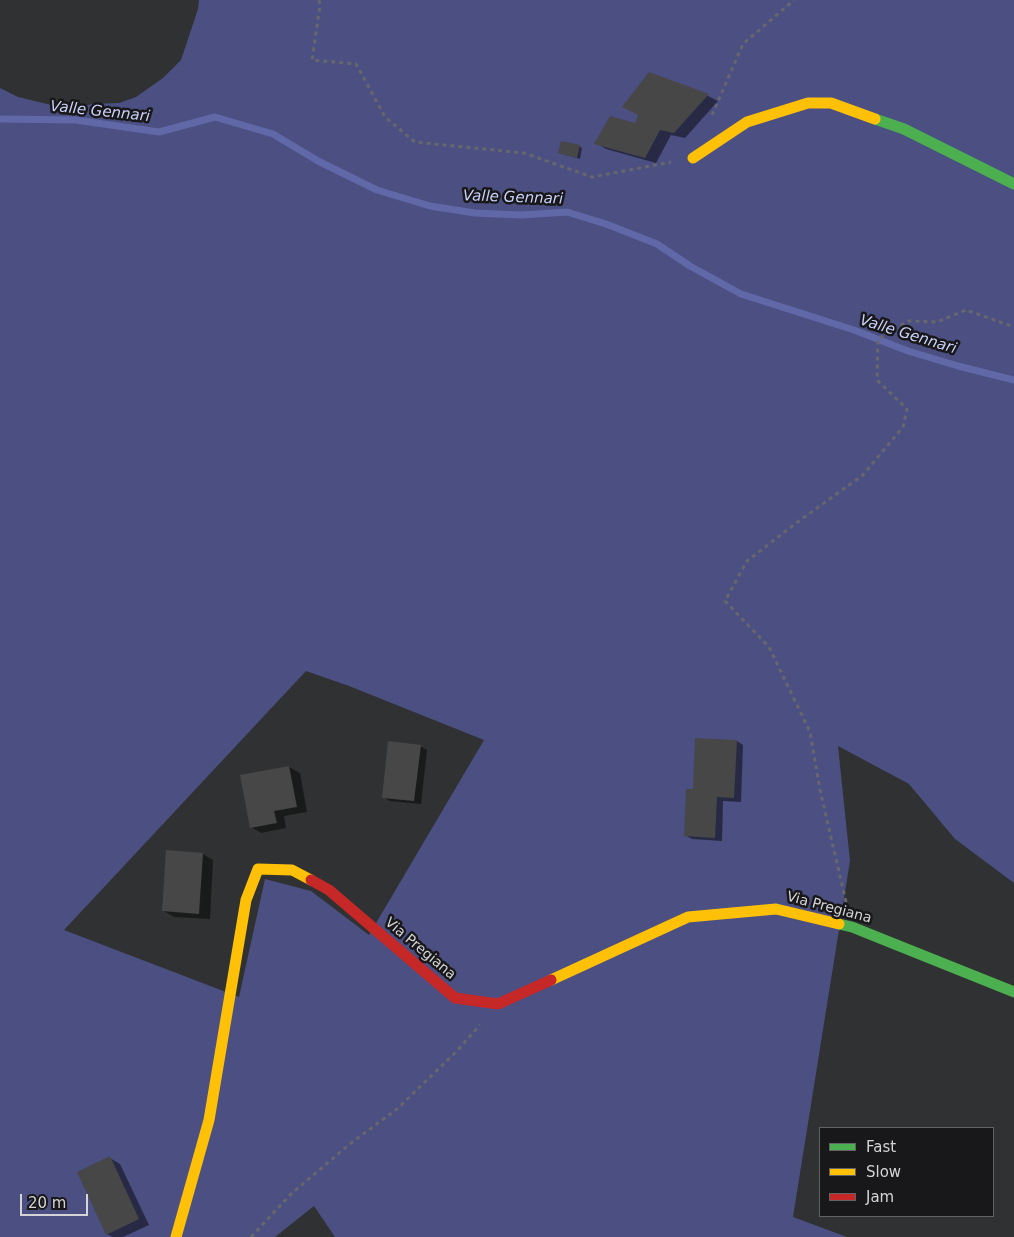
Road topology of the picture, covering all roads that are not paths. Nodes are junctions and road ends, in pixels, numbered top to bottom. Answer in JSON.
{"nodes":[{"id":1,"x":693,"y":158,"type":"road end"},
{"id":2,"x":1014,"y":184,"type":"edge"},
{"id":3,"x":1014,"y":992,"type":"edge"},
{"id":4,"x":176,"y":1237,"type":"edge"}],
"edges":[{"from":1,"to":2,"type":"street"},
{"from":3,"to":4,"type":"street","name":"Via Pregiana"}]}
